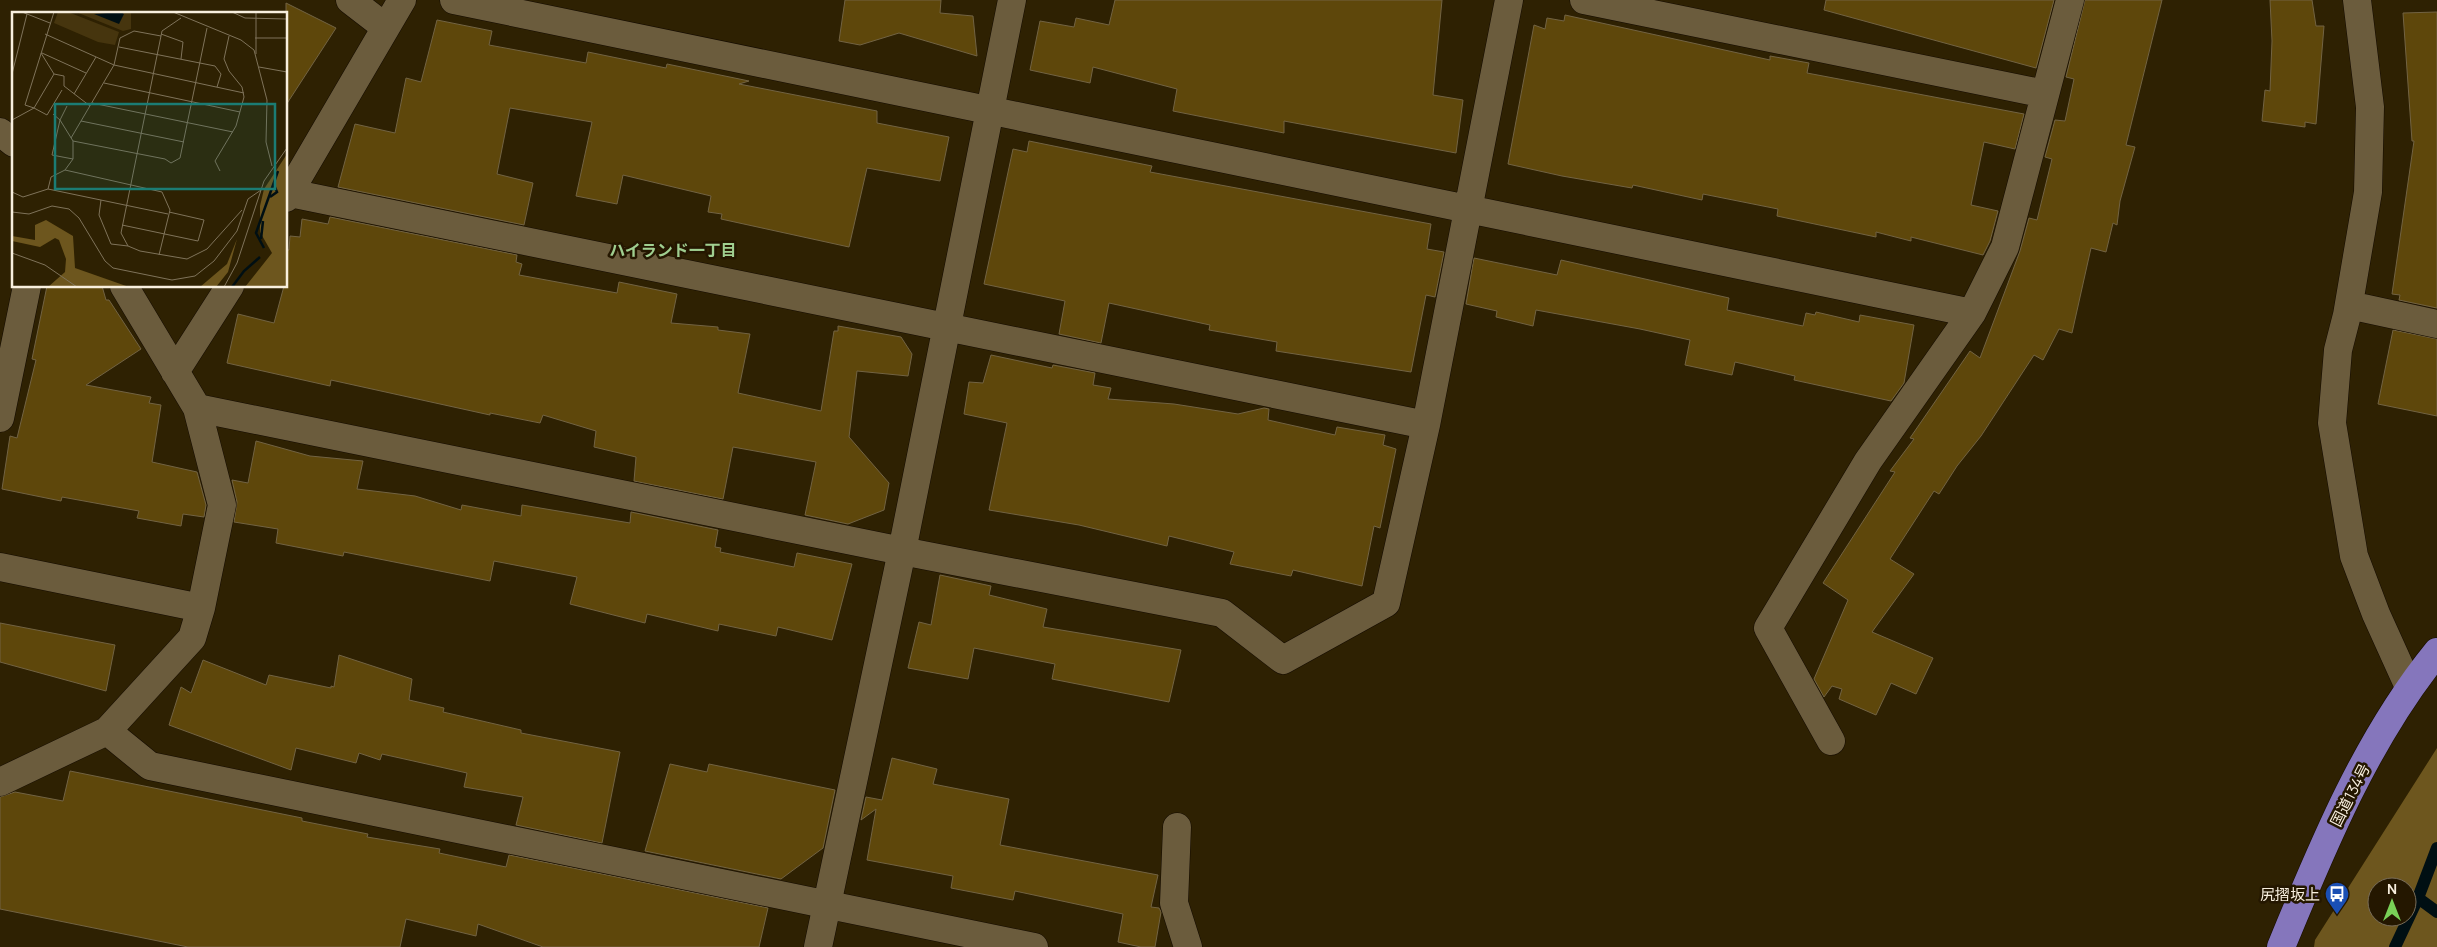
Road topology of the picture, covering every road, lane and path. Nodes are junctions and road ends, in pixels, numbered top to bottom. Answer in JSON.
{"nodes":[{"id":1,"x":350,"y":0,"type":"edge"},
{"id":2,"x":402,"y":0,"type":"edge"},
{"id":3,"x":454,"y":0,"type":"edge"},
{"id":4,"x":1012,"y":0,"type":"edge"},
{"id":5,"x":1509,"y":0,"type":"edge"},
{"id":6,"x":1584,"y":0,"type":"edge"},
{"id":7,"x":2070,"y":0,"type":"edge"},
{"id":8,"x":2357,"y":0,"type":"edge"},
{"id":9,"x":384,"y":27,"type":"junction"},
{"id":10,"x":2045,"y":94,"type":"junction"},
{"id":11,"x":990,"y":110,"type":"junction"},
{"id":12,"x":0,"y":132,"type":"edge"},
{"id":13,"x":12,"y":141,"type":"edge"},
{"id":14,"x":288,"y":196,"type":"edge"},
{"id":15,"x":1469,"y":209,"type":"junction"},
{"id":16,"x":27,"y":288,"type":"edge"},
{"id":17,"x":125,"y":288,"type":"edge"},
{"id":18,"x":229,"y":288,"type":"edge"},
{"id":19,"x":2349,"y":305,"type":"junction"},
{"id":20,"x":1972,"y":313,"type":"junction"},
{"id":21,"x":2437,"y":324,"type":"edge"},
{"id":22,"x":947,"y":327,"type":"junction"},
{"id":23,"x":175,"y":372,"type":"junction"},
{"id":24,"x":198,"y":408,"type":"junction"},
{"id":25,"x":0,"y":418,"type":"edge"},
{"id":26,"x":1426,"y":425,"type":"junction"},
{"id":27,"x":902,"y":552,"type":"junction"},
{"id":28,"x":0,"y":567,"type":"edge"},
{"id":29,"x":201,"y":608,"type":"junction"},
{"id":30,"x":2437,"y":652,"type":"edge"},
{"id":31,"x":2409,"y":687,"type":"junction"},
{"id":32,"x":107,"y":731,"type":"junction"},
{"id":33,"x":1831,"y":741,"type":"dead end"},
{"id":34,"x":0,"y":782,"type":"edge"},
{"id":35,"x":1177,"y":828,"type":"dead end"},
{"id":36,"x":826,"y":904,"type":"junction"},
{"id":37,"x":818,"y":947,"type":"edge"},
{"id":38,"x":1034,"y":947,"type":"edge"},
{"id":39,"x":1188,"y":947,"type":"edge"},
{"id":40,"x":2281,"y":947,"type":"edge"}],
"edges":[{"from":1,"to":9,"type":"street"},
{"from":2,"to":9,"type":"street"},
{"from":3,"to":11,"type":"street"},
{"from":4,"to":11,"type":"street"},
{"from":5,"to":15,"type":"street"},
{"from":6,"to":10,"type":"street"},
{"from":7,"to":10,"type":"street"},
{"from":8,"to":19,"type":"street"},
{"from":9,"to":14,"type":"street"},
{"from":10,"to":20,"type":"street"},
{"from":11,"to":15,"type":"street"},
{"from":11,"to":22,"type":"street"},
{"from":12,"to":13,"type":"street"},
{"from":14,"to":22,"type":"street"},
{"from":15,"to":20,"type":"street"},
{"from":15,"to":26,"type":"street"},
{"from":16,"to":25,"type":"street"},
{"from":17,"to":23,"type":"street"},
{"from":18,"to":23,"type":"street"},
{"from":19,"to":21,"type":"street"},
{"from":19,"to":31,"type":"street"},
{"from":20,"to":33,"type":"street"},
{"from":22,"to":26,"type":"street"},
{"from":22,"to":27,"type":"street"},
{"from":23,"to":24,"type":"street"},
{"from":24,"to":27,"type":"street"},
{"from":24,"to":29,"type":"street"},
{"from":26,"to":27,"type":"street"},
{"from":27,"to":36,"type":"street"},
{"from":28,"to":29,"type":"street"},
{"from":29,"to":32,"type":"street"},
{"from":30,"to":31,"type":"highway","name":"国道134号"},
{"from":31,"to":40,"type":"highway","name":"国道134号"},
{"from":32,"to":34,"type":"street"},
{"from":32,"to":36,"type":"street"},
{"from":35,"to":39,"type":"street"},
{"from":36,"to":37,"type":"street"},
{"from":36,"to":38,"type":"street"}]}
